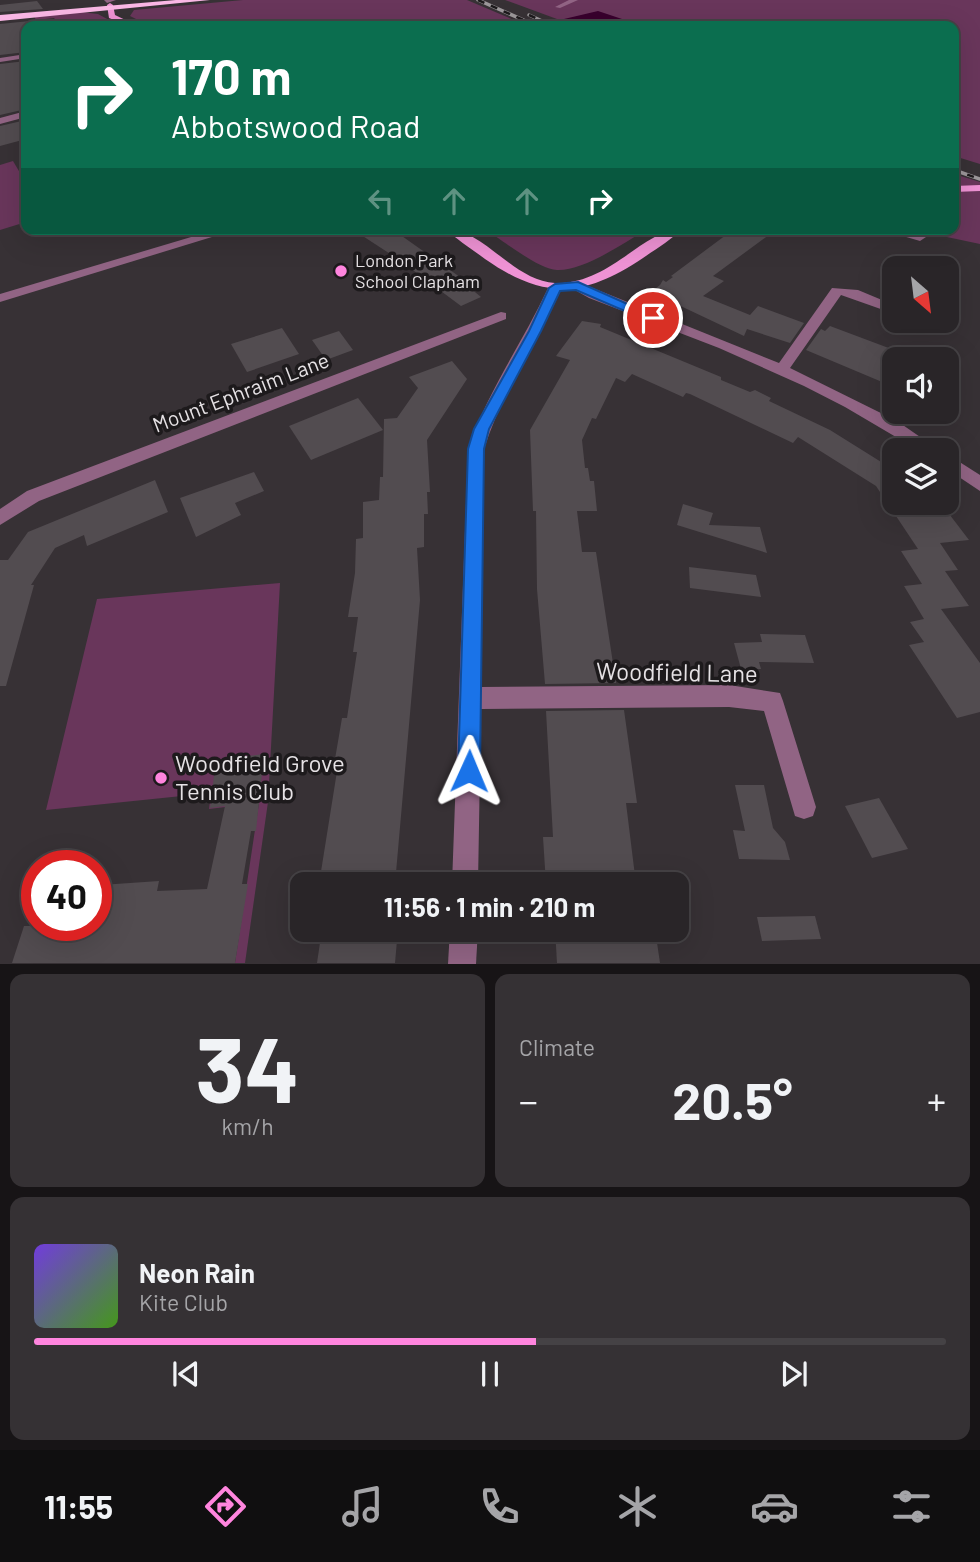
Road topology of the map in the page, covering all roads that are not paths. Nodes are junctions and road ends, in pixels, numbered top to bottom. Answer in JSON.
{"nodes":[{"id":1,"x":206,"y":0,"type":"edge"},
{"id":2,"x":575,"y":0,"type":"edge"},
{"id":3,"x":195,"y":1,"type":"edge"},
{"id":4,"x":85,"y":2,"type":"edge"},
{"id":5,"x":110,"y":4,"type":"edge"},
{"id":6,"x":123,"y":6,"type":"junction"},
{"id":7,"x":70,"y":9,"type":"junction"},
{"id":8,"x":567,"y":10,"type":"dead end"},
{"id":9,"x":0,"y":18,"type":"edge"},
{"id":10,"x":123,"y":20,"type":"joint"},
{"id":11,"x":21,"y":57,"type":"edge"},
{"id":12,"x":0,"y":60,"type":"edge"},
{"id":13,"x":21,"y":115,"type":"edge"},
{"id":14,"x":0,"y":121,"type":"edge"},
{"id":15,"x":980,"y":188,"type":"edge"},
{"id":16,"x":959,"y":189,"type":"edge"},
{"id":17,"x":211,"y":235,"type":"edge"},
{"id":18,"x":461,"y":235,"type":"edge"},
{"id":19,"x":667,"y":235,"type":"edge"},
{"id":20,"x":911,"y":235,"type":"edge"},
{"id":21,"x":920,"y":237,"type":"dead end"},
{"id":22,"x":578,"y":286,"type":"junction"},
{"id":23,"x":555,"y":288,"type":"junction"},
{"id":24,"x":0,"y":298,"type":"edge"},
{"id":25,"x":882,"y":305,"type":"edge"},
{"id":26,"x":501,"y":316,"type":"dead end"},
{"id":27,"x":782,"y":369,"type":"junction"},
{"id":28,"x":913,"y":438,"type":"edge"},
{"id":29,"x":959,"y":469,"type":"edge"},
{"id":30,"x":980,"y":484,"type":"edge"},
{"id":31,"x":0,"y":518,"type":"edge"},
{"id":32,"x":471,"y":698,"type":"junction"},
{"id":33,"x":804,"y":807,"type":"dead end"},
{"id":34,"x":466,"y":872,"type":"edge"},
{"id":35,"x":463,"y":942,"type":"edge"},
{"id":36,"x":462,"y":964,"type":"edge"}],
"edges":[{"from":1,"to":3,"type":"highway"},
{"from":2,"to":8,"type":"street"},
{"from":3,"to":6,"type":"highway"},
{"from":4,"to":5,"type":"highway"},
{"from":4,"to":7,"type":"highway"},
{"from":5,"to":6,"type":"highway"},
{"from":5,"to":7,"type":"highway"},
{"from":5,"to":10,"type":"main road"},
{"from":6,"to":10,"type":"main road"},
{"from":7,"to":9,"type":"highway"},
{"from":11,"to":12,"type":"street"},
{"from":13,"to":14,"type":"street"},
{"from":15,"to":16,"type":"main road"},
{"from":17,"to":24,"type":"street"},
{"from":18,"to":23,"type":"main road"},
{"from":19,"to":22,"type":"main road"},
{"from":20,"to":21,"type":"street"},
{"from":22,"to":23,"type":"main road"},
{"from":22,"to":27,"type":"street"},
{"from":23,"to":32,"type":"street"},
{"from":25,"to":27,"type":"street"},
{"from":26,"to":31,"type":"street","name":"Mount Ephraim Lane"},
{"from":27,"to":28,"type":"street"},
{"from":29,"to":30,"type":"street"},
{"from":32,"to":33,"type":"street","name":"Woodfield Lane"},
{"from":32,"to":34,"type":"street"},
{"from":35,"to":36,"type":"street"}]}
